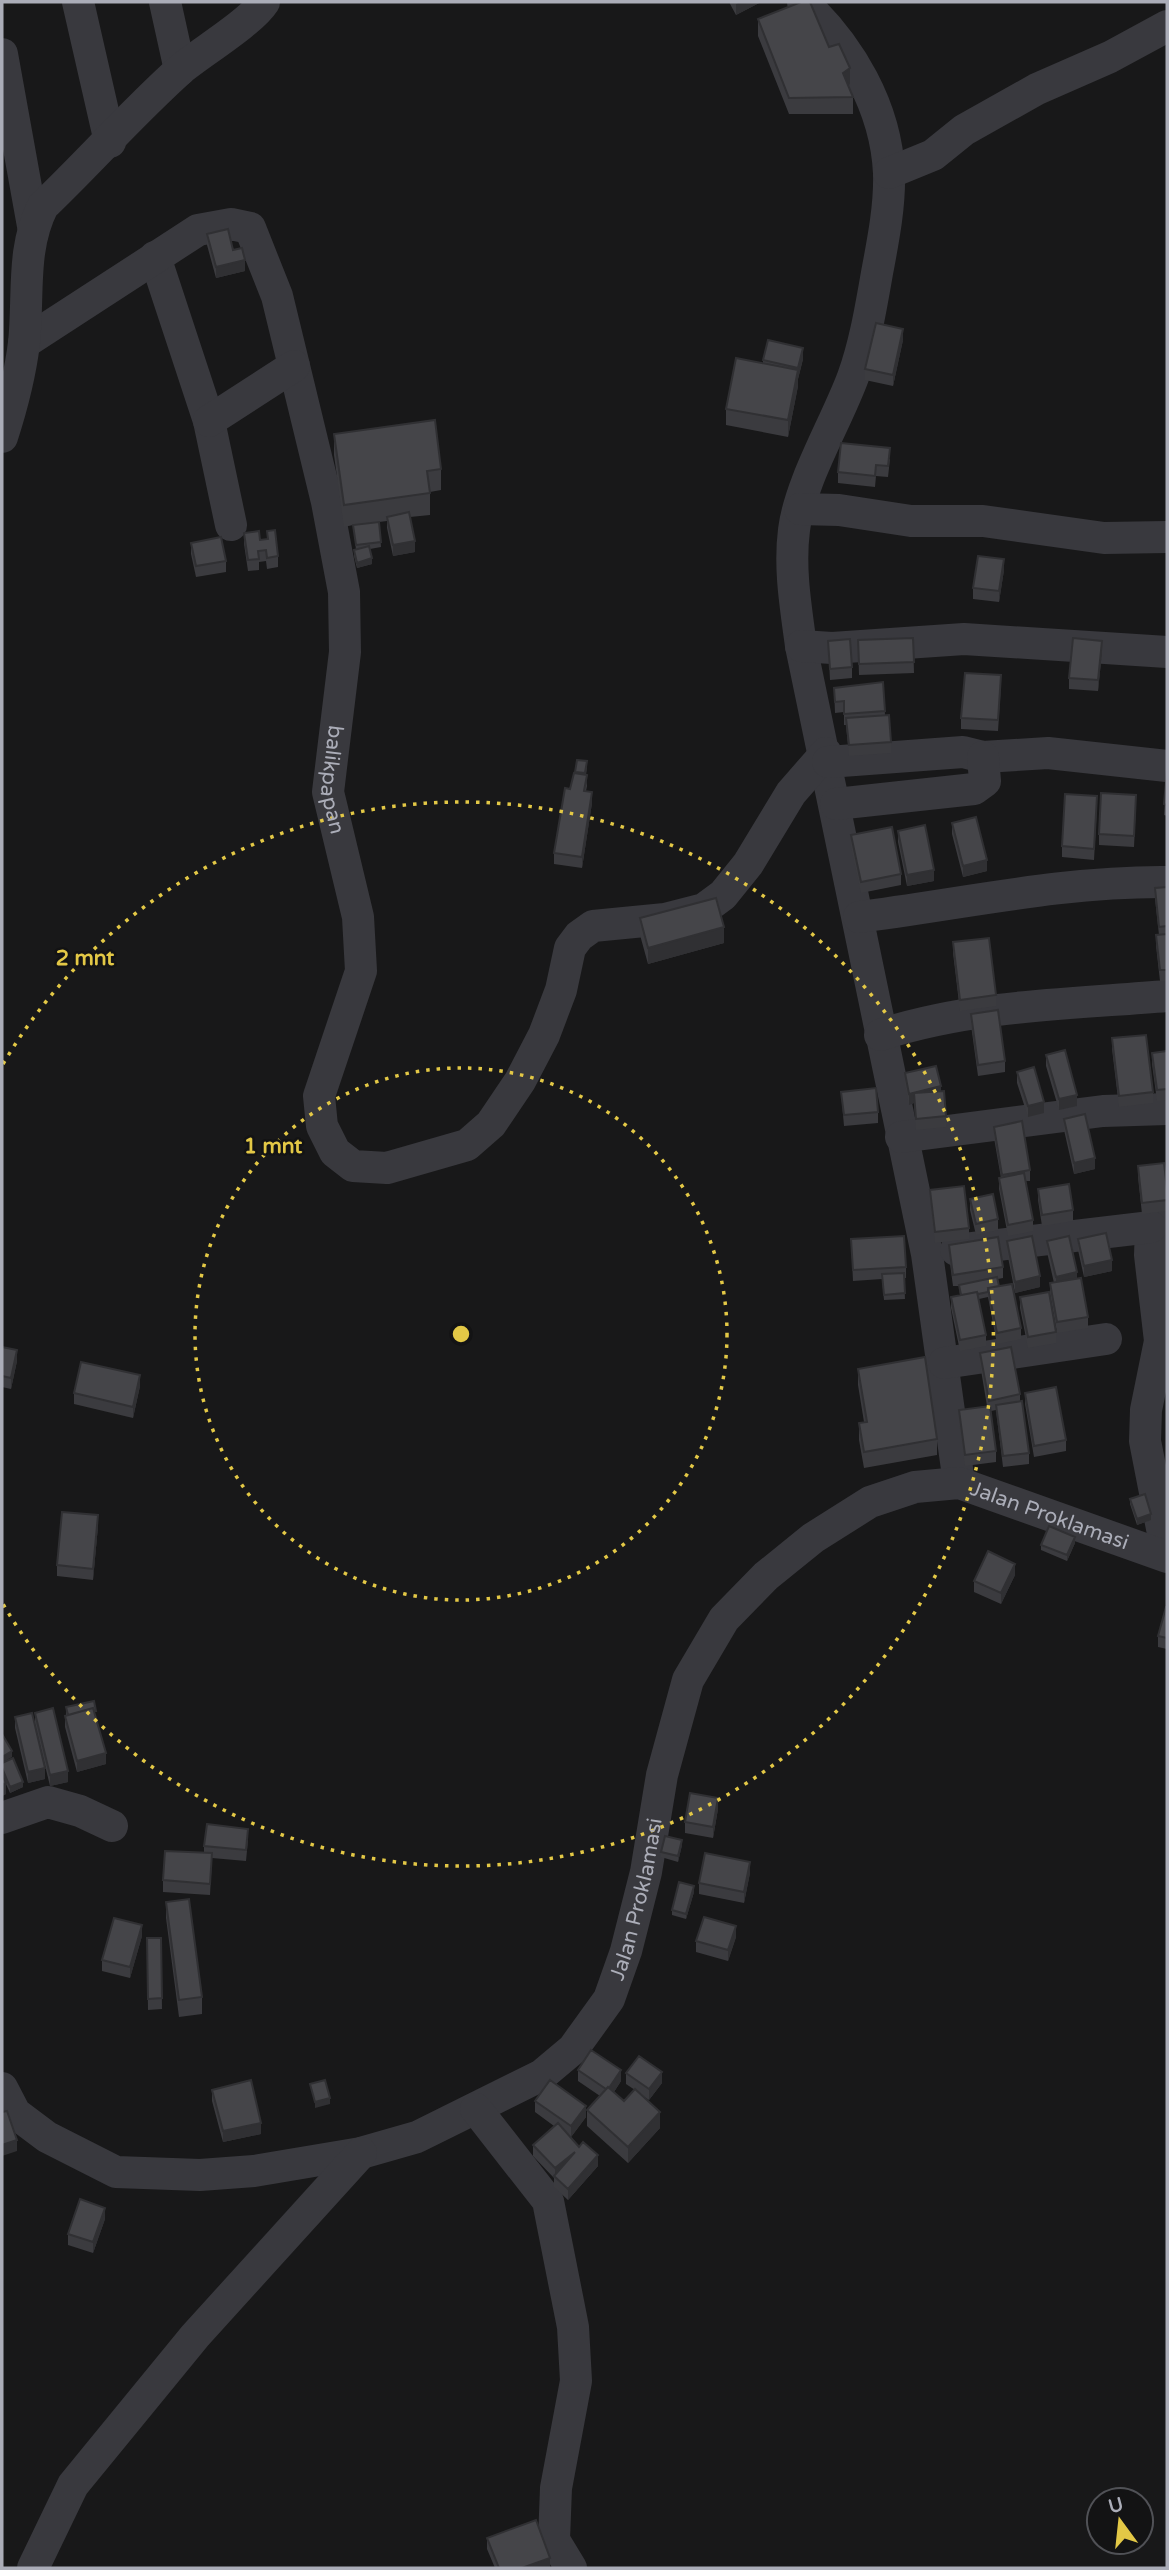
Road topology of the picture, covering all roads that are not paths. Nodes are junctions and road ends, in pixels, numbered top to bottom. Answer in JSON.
{"nodes":[{"id":1,"x":78,"y":2,"type":"edge"},
{"id":2,"x":165,"y":2,"type":"edge"},
{"id":3,"x":264,"y":2,"type":"edge"},
{"id":4,"x":803,"y":2,"type":"edge"},
{"id":5,"x":1167,"y":26,"type":"edge"},
{"id":6,"x":2,"y":54,"type":"edge"},
{"id":7,"x":180,"y":70,"type":"junction"},
{"id":8,"x":110,"y":142,"type":"junction"},
{"id":9,"x":889,"y":173,"type":"junction"},
{"id":10,"x":33,"y":226,"type":"junction"},
{"id":11,"x":155,"y":257,"type":"junction"},
{"id":12,"x":24,"y":343,"type":"junction"},
{"id":13,"x":294,"y":366,"type":"junction"},
{"id":14,"x":209,"y":421,"type":"junction"},
{"id":15,"x":2,"y":437,"type":"edge"},
{"id":16,"x":800,"y":509,"type":"junction"},
{"id":17,"x":231,"y":525,"type":"dead end"},
{"id":18,"x":1167,"y":537,"type":"edge"},
{"id":19,"x":802,"y":646,"type":"junction"},
{"id":20,"x":1167,"y":652,"type":"edge"},
{"id":21,"x":983,"y":757,"type":"junction"},
{"id":22,"x":827,"y":758,"type":"junction"},
{"id":23,"x":1167,"y":766,"type":"edge"},
{"id":24,"x":836,"y":804,"type":"junction"},
{"id":25,"x":1167,"y":883,"type":"edge"},
{"id":26,"x":859,"y":917,"type":"junction"},
{"id":27,"x":1167,"y":996,"type":"edge"},
{"id":28,"x":880,"y":1035,"type":"junction"},
{"id":29,"x":1167,"y":1109,"type":"edge"},
{"id":30,"x":901,"y":1137,"type":"junction"},
{"id":31,"x":1159,"y":1227,"type":"edge"},
{"id":32,"x":927,"y":1254,"type":"junction"},
{"id":33,"x":1106,"y":1339,"type":"dead end"},
{"id":34,"x":944,"y":1363,"type":"junction"},
{"id":35,"x":958,"y":1483,"type":"junction"},
{"id":36,"x":1167,"y":1555,"type":"edge"},
{"id":37,"x":2,"y":1818,"type":"edge"},
{"id":38,"x":112,"y":1826,"type":"dead end"},
{"id":39,"x":2,"y":2088,"type":"edge"},
{"id":40,"x":476,"y":2109,"type":"junction"},
{"id":41,"x":360,"y":2153,"type":"junction"},
{"id":42,"x":37,"y":2559,"type":"edge"},
{"id":43,"x":13,"y":2568,"type":"edge"},
{"id":44,"x":571,"y":2568,"type":"edge"}],
"edges":[{"from":1,"to":8,"type":"street"},
{"from":2,"to":7,"type":"street"},
{"from":3,"to":7,"type":"street"},
{"from":4,"to":9,"type":"street"},
{"from":5,"to":9,"type":"street"},
{"from":6,"to":10,"type":"street"},
{"from":7,"to":8,"type":"street"},
{"from":8,"to":10,"type":"street"},
{"from":9,"to":16,"type":"street"},
{"from":10,"to":12,"type":"street"},
{"from":11,"to":12,"type":"street","name":"balikpapan"},
{"from":11,"to":13,"type":"street","name":"balikpapan"},
{"from":11,"to":14,"type":"street"},
{"from":12,"to":15,"type":"street"},
{"from":13,"to":14,"type":"street"},
{"from":13,"to":22,"type":"street","name":"balikpapan"},
{"from":14,"to":17,"type":"street"},
{"from":16,"to":18,"type":"street"},
{"from":16,"to":19,"type":"street"},
{"from":19,"to":20,"type":"street"},
{"from":19,"to":22,"type":"street"},
{"from":21,"to":22,"type":"street"},
{"from":21,"to":23,"type":"street"},
{"from":21,"to":24,"type":"street"},
{"from":22,"to":24,"type":"street"},
{"from":24,"to":26,"type":"street"},
{"from":25,"to":26,"type":"street"},
{"from":26,"to":28,"type":"street"},
{"from":27,"to":28,"type":"street"},
{"from":28,"to":30,"type":"street"},
{"from":29,"to":30,"type":"street"},
{"from":30,"to":32,"type":"street"},
{"from":31,"to":32,"type":"street"},
{"from":31,"to":36,"type":"street"},
{"from":32,"to":34,"type":"street"},
{"from":33,"to":34,"type":"street"},
{"from":34,"to":35,"type":"street"},
{"from":35,"to":36,"type":"street","name":"Jalan Proklamasi"},
{"from":35,"to":40,"type":"street","name":"Jalan Proklamasi"},
{"from":37,"to":38,"type":"street"},
{"from":39,"to":41,"type":"street","name":"Jalan Proklamasi"},
{"from":40,"to":41,"type":"street","name":"Jalan Proklamasi"},
{"from":40,"to":44,"type":"street"},
{"from":41,"to":42,"type":"street"},
{"from":42,"to":43,"type":"street"}]}
